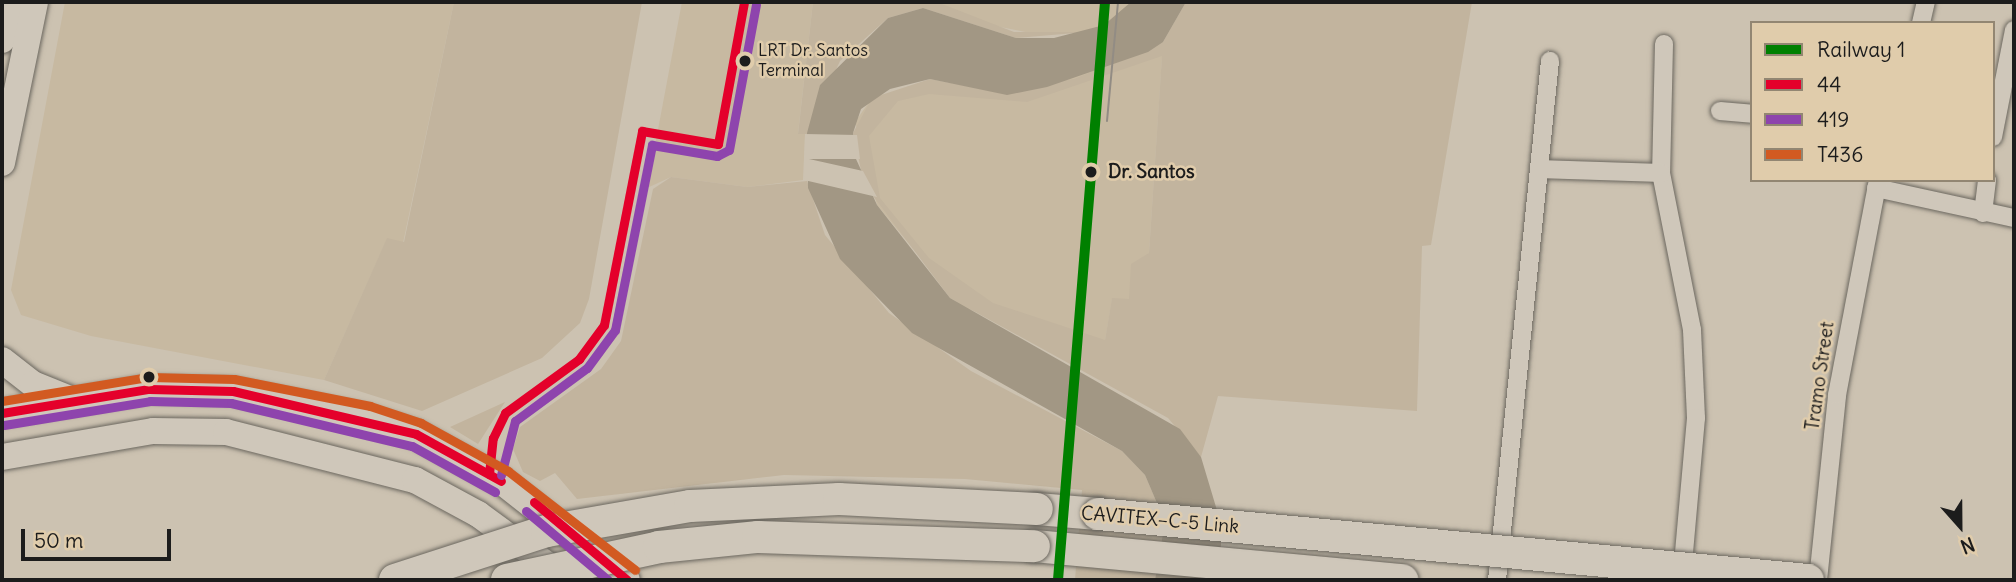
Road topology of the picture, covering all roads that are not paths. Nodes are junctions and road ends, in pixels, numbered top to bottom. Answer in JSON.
{"nodes":[{"id":1,"x":9,"y":2,"type":"edge"},
{"id":2,"x":35,"y":2,"type":"edge"},
{"id":3,"x":1926,"y":2,"type":"edge"},
{"id":4,"x":1921,"y":21,"type":"edge"},
{"id":5,"x":2014,"y":30,"type":"edge"},
{"id":6,"x":2,"y":40,"type":"edge"},
{"id":7,"x":1664,"y":44,"type":"dead end"},
{"id":8,"x":1550,"y":61,"type":"dead end"},
{"id":9,"x":1720,"y":111,"type":"dead end"},
{"id":10,"x":1750,"y":114,"type":"edge"},
{"id":11,"x":1995,"y":127,"type":"edge"},
{"id":12,"x":2,"y":163,"type":"edge"},
{"id":13,"x":1539,"y":169,"type":"junction"},
{"id":14,"x":1661,"y":173,"type":"junction"},
{"id":15,"x":1987,"y":182,"type":"edge"},
{"id":16,"x":1877,"y":184,"type":"edge"},
{"id":17,"x":1983,"y":213,"type":"junction"},
{"id":18,"x":2014,"y":218,"type":"edge"},
{"id":19,"x":2,"y":360,"type":"edge"},
{"id":20,"x":71,"y":398,"type":"junction"},
{"id":21,"x":2,"y":413,"type":"edge"},
{"id":22,"x":2,"y":457,"type":"edge"},
{"id":23,"x":501,"y":481,"type":"junction"},
{"id":24,"x":478,"y":514,"type":"junction"},
{"id":25,"x":394,"y":580,"type":"edge"},
{"id":26,"x":507,"y":580,"type":"edge"},
{"id":27,"x":569,"y":580,"type":"edge"},
{"id":28,"x":628,"y":580,"type":"edge"},
{"id":29,"x":1402,"y":580,"type":"edge"},
{"id":30,"x":1497,"y":580,"type":"edge"},
{"id":31,"x":1681,"y":580,"type":"edge"},
{"id":32,"x":1808,"y":580,"type":"edge"},
{"id":33,"x":1818,"y":580,"type":"edge"}],
"edges":[{"from":1,"to":6,"type":"main road"},
{"from":2,"to":12,"type":"main road"},
{"from":3,"to":4,"type":"street"},
{"from":5,"to":11,"type":"street"},
{"from":7,"to":14,"type":"street"},
{"from":8,"to":13,"type":"street"},
{"from":9,"to":10,"type":"street"},
{"from":13,"to":14,"type":"street"},
{"from":13,"to":30,"type":"street"},
{"from":14,"to":31,"type":"street"},
{"from":15,"to":17,"type":"street"},
{"from":16,"to":17,"type":"street"},
{"from":16,"to":33,"type":"street","name":"Tramo Street"},
{"from":17,"to":18,"type":"street"},
{"from":19,"to":20,"type":"main road"},
{"from":20,"to":21,"type":"main road"},
{"from":20,"to":23,"type":"main road"},
{"from":22,"to":24,"type":"main road"},
{"from":23,"to":24,"type":"main road"},
{"from":23,"to":28,"type":"main road"},
{"from":24,"to":27,"type":"main road"},
{"from":25,"to":32,"type":"highway","name":"CAVITEX–C-5 Link","bridge":true},
{"from":26,"to":29,"type":"highway","name":"CAVITEX–C-5 Link","bridge":true}]}
